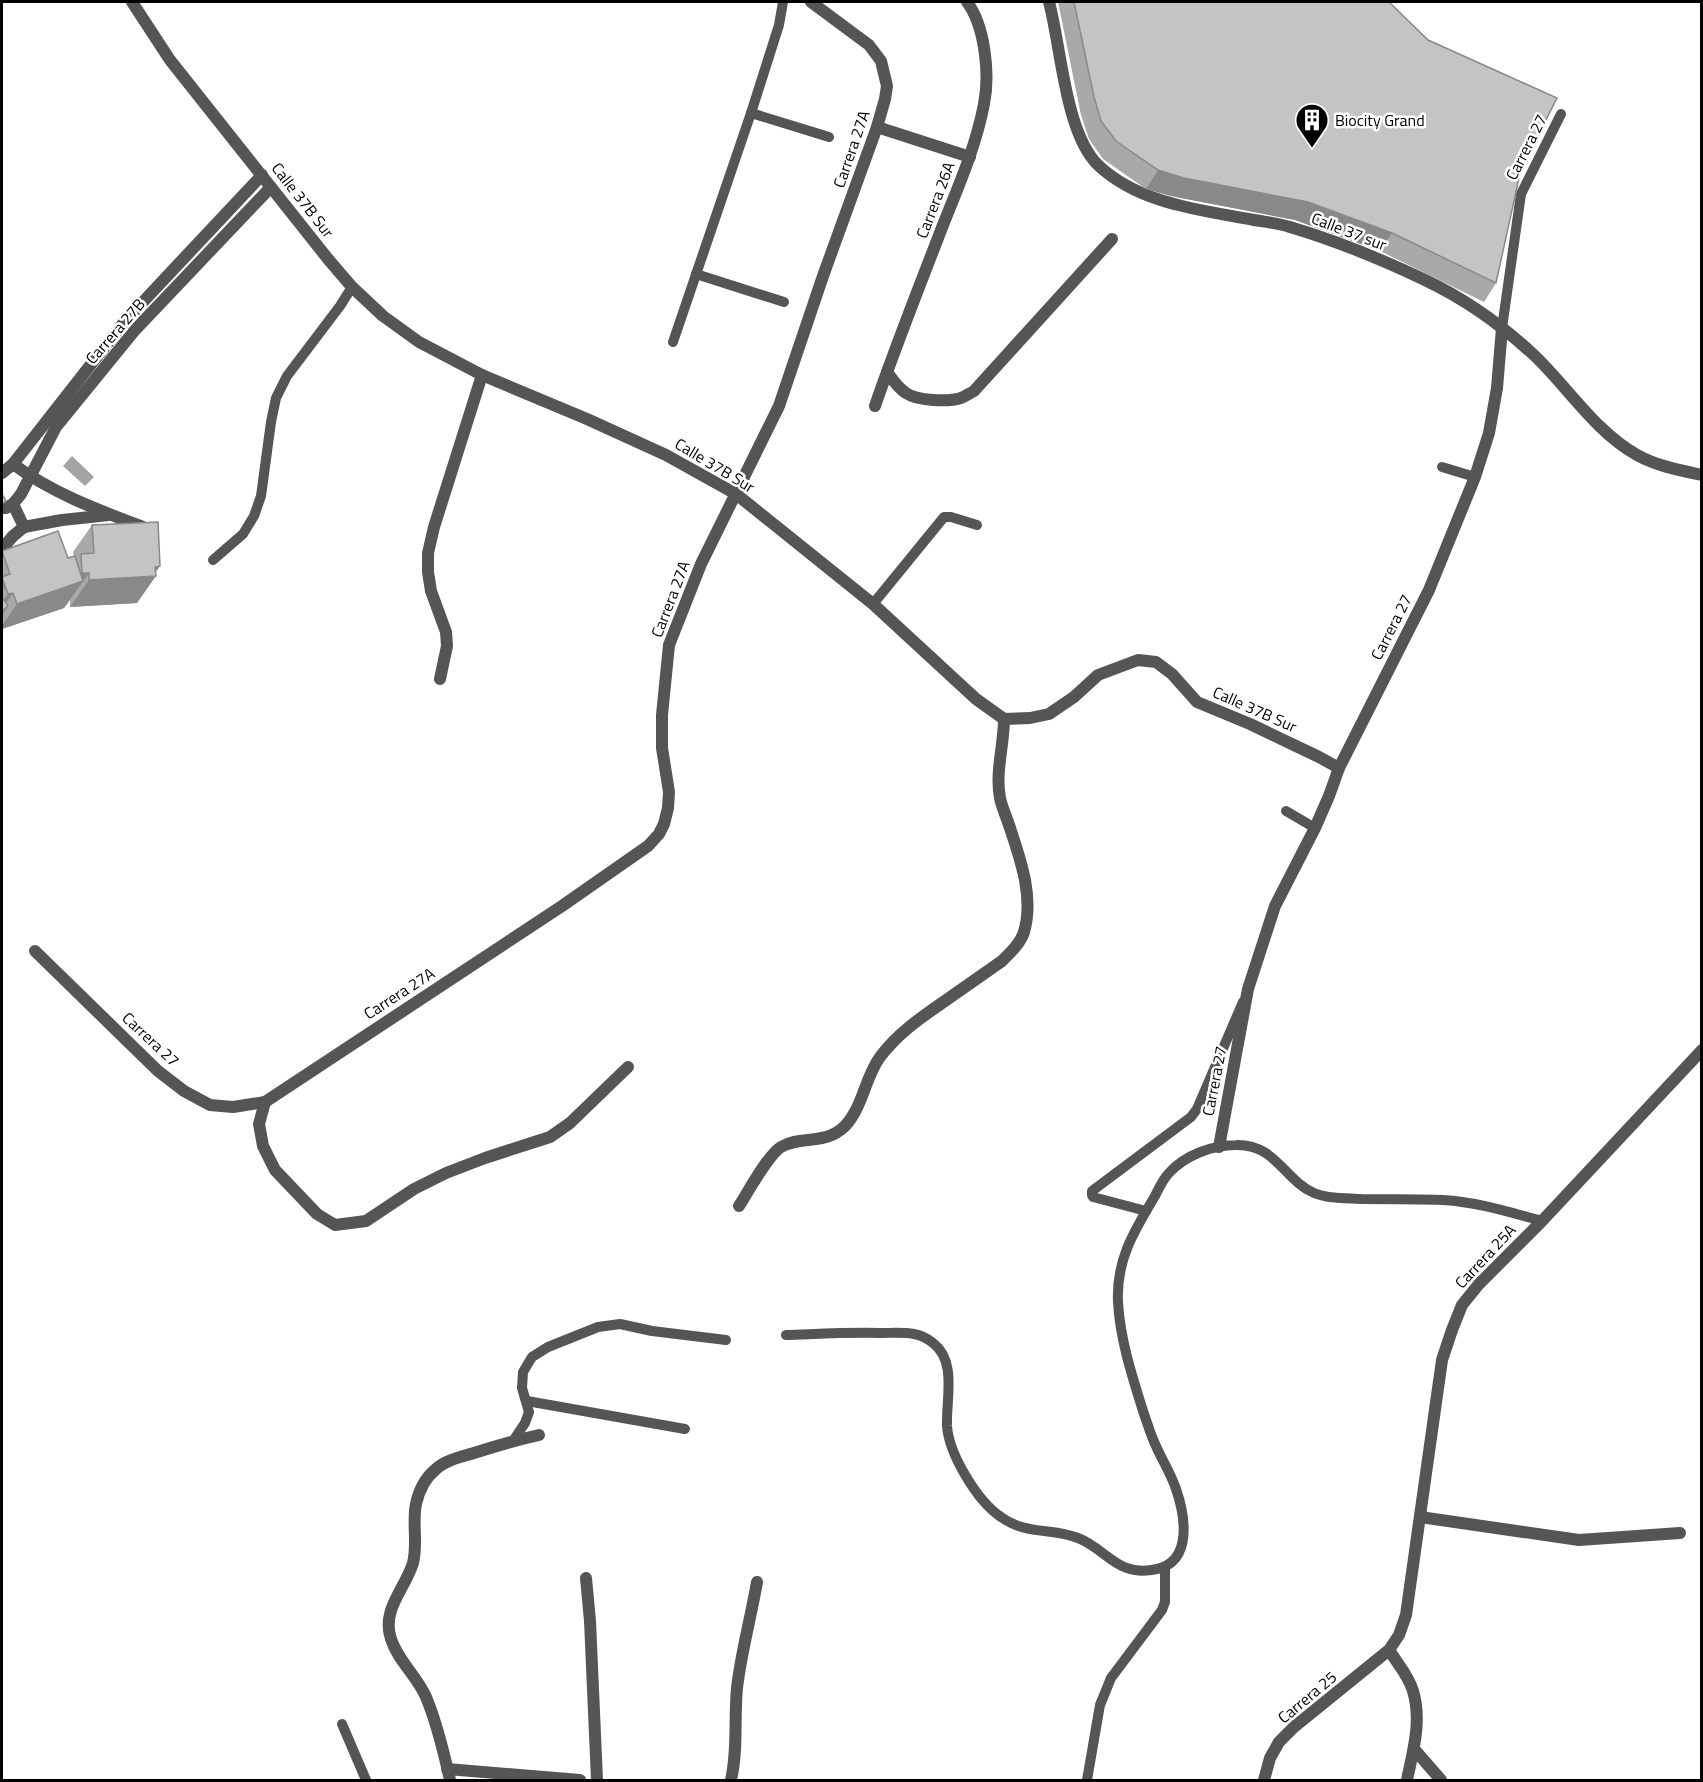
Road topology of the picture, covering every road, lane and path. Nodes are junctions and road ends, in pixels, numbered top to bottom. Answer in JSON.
{"nodes":[{"id":1,"x":132,"y":2,"type":"edge"},
{"id":2,"x":783,"y":2,"type":"edge"},
{"id":3,"x":811,"y":2,"type":"edge"},
{"id":4,"x":967,"y":2,"type":"edge"},
{"id":5,"x":1049,"y":2,"type":"edge"},
{"id":6,"x":751,"y":113,"type":"junction"},
{"id":7,"x":1561,"y":114,"type":"dead end"},
{"id":8,"x":877,"y":127,"type":"junction"},
{"id":9,"x":829,"y":137,"type":"dead end"},
{"id":10,"x":970,"y":157,"type":"junction"},
{"id":11,"x":262,"y":175,"type":"junction"},
{"id":12,"x":272,"y":187,"type":"junction"},
{"id":13,"x":1263,"y":207,"type":"edge"},
{"id":14,"x":1259,"y":221,"type":"junction"},
{"id":15,"x":1112,"y":239,"type":"dead end"},
{"id":16,"x":696,"y":274,"type":"junction"},
{"id":17,"x":352,"y":287,"type":"junction"},
{"id":18,"x":784,"y":302,"type":"dead end"},
{"id":19,"x":125,"y":321,"type":"junction"},
{"id":20,"x":1502,"y":328,"type":"junction"},
{"id":21,"x":135,"y":330,"type":"junction"},
{"id":22,"x":673,"y":342,"type":"dead end"},
{"id":23,"x":887,"y":372,"type":"junction"},
{"id":24,"x":482,"y":375,"type":"junction"},
{"id":25,"x":875,"y":406,"type":"dead end"},
{"id":26,"x":13,"y":464,"type":"junction"},
{"id":27,"x":1442,"y":467,"type":"dead end"},
{"id":28,"x":2,"y":473,"type":"edge"},
{"id":29,"x":1701,"y":475,"type":"edge"},
{"id":30,"x":30,"y":477,"type":"junction"},
{"id":31,"x":1475,"y":477,"type":"junction"},
{"id":32,"x":736,"y":494,"type":"junction"},
{"id":33,"x":7,"y":506,"type":"edge"},
{"id":34,"x":112,"y":515,"type":"junction"},
{"id":35,"x":977,"y":525,"type":"dead end"},
{"id":36,"x":24,"y":527,"type":"junction"},
{"id":37,"x":143,"y":527,"type":"edge"},
{"id":38,"x":2,"y":549,"type":"edge"},
{"id":39,"x":213,"y":560,"type":"dead end"},
{"id":40,"x":873,"y":604,"type":"junction"},
{"id":41,"x":440,"y":679,"type":"dead end"},
{"id":42,"x":1004,"y":719,"type":"junction"},
{"id":43,"x":1339,"y":768,"type":"junction"},
{"id":44,"x":1286,"y":811,"type":"dead end"},
{"id":45,"x":1315,"y":828,"type":"junction"},
{"id":46,"x":35,"y":951,"type":"dead end"},
{"id":47,"x":1248,"y":989,"type":"junction"},
{"id":48,"x":1701,"y":1050,"type":"edge"},
{"id":49,"x":628,"y":1067,"type":"dead end"},
{"id":50,"x":265,"y":1102,"type":"junction"},
{"id":51,"x":1219,"y":1147,"type":"junction"},
{"id":52,"x":739,"y":1206,"type":"dead end"},
{"id":53,"x":1146,"y":1210,"type":"junction"},
{"id":54,"x":1542,"y":1221,"type":"junction"},
{"id":55,"x":786,"y":1335,"type":"dead end"},
{"id":56,"x":726,"y":1340,"type":"dead end"},
{"id":57,"x":527,"y":1401,"type":"junction"},
{"id":58,"x":685,"y":1429,"type":"dead end"},
{"id":59,"x":539,"y":1435,"type":"dead end"},
{"id":60,"x":513,"y":1441,"type":"junction"},
{"id":61,"x":1420,"y":1517,"type":"junction"},
{"id":62,"x":1680,"y":1533,"type":"dead end"},
{"id":63,"x":1165,"y":1567,"type":"junction"},
{"id":64,"x":586,"y":1578,"type":"dead end"},
{"id":65,"x":757,"y":1582,"type":"dead end"},
{"id":66,"x":1389,"y":1650,"type":"junction"},
{"id":67,"x":342,"y":1724,"type":"dead end"},
{"id":68,"x":1414,"y":1749,"type":"junction"},
{"id":69,"x":449,"y":1774,"type":"edge"},
{"id":70,"x":366,"y":1780,"type":"edge"},
{"id":71,"x":580,"y":1780,"type":"edge"},
{"id":72,"x":597,"y":1780,"type":"edge"},
{"id":73,"x":731,"y":1780,"type":"edge"},
{"id":74,"x":1087,"y":1780,"type":"edge"},
{"id":75,"x":1264,"y":1780,"type":"edge"},
{"id":76,"x":1407,"y":1780,"type":"edge"},
{"id":77,"x":1442,"y":1780,"type":"edge"}],
"edges":[{"from":1,"to":11,"type":"street","name":"Calle 37B Sur"},
{"from":2,"to":6,"type":"lane"},
{"from":3,"to":8,"type":"street","name":"Carrera 27A"},
{"from":4,"to":10,"type":"street","name":"Carrera 26A"},
{"from":5,"to":14,"type":"street","name":"Calle 37 sur"},
{"from":6,"to":9,"type":"lane"},
{"from":6,"to":16,"type":"lane"},
{"from":7,"to":20,"type":"lane","name":"Carrera 27"},
{"from":8,"to":10,"type":"street"},
{"from":8,"to":32,"type":"street","name":"Carrera 27A"},
{"from":10,"to":23,"type":"street","name":"Carrera 26A"},
{"from":11,"to":12,"type":"street","name":"Calle 37B Sur"},
{"from":11,"to":19,"type":"street","name":"Carrera 27B"},
{"from":12,"to":17,"type":"street","name":"Calle 37B Sur"},
{"from":12,"to":21,"type":"street","name":"Carrera 27B"},
{"from":13,"to":14,"type":"lane"},
{"from":14,"to":20,"type":"street","name":"Calle 37 sur"},
{"from":15,"to":23,"type":"street"},
{"from":16,"to":18,"type":"lane"},
{"from":16,"to":22,"type":"lane"},
{"from":17,"to":24,"type":"street","name":"Calle 37B Sur"},
{"from":17,"to":39,"type":"lane"},
{"from":19,"to":21,"type":"street"},
{"from":19,"to":26,"type":"street","name":"Carrera 27B"},
{"from":20,"to":29,"type":"street","name":"Calle 37 sur"},
{"from":20,"to":31,"type":"street","name":"Carrera 27"},
{"from":21,"to":30,"type":"street","name":"Carrera 27B"},
{"from":23,"to":25,"type":"street","name":"Carrera 26A"},
{"from":24,"to":32,"type":"street","name":"Calle 37B Sur"},
{"from":24,"to":41,"type":"street"},
{"from":26,"to":28,"type":"street","name":"Carrera 27B"},
{"from":26,"to":30,"type":"street"},
{"from":27,"to":31,"type":"lane"},
{"from":30,"to":33,"type":"street","name":"Carrera 27B"},
{"from":30,"to":34,"type":"street"},
{"from":31,"to":43,"type":"street","name":"Carrera 27"},
{"from":32,"to":40,"type":"street","name":"Calle 37B Sur"},
{"from":32,"to":50,"type":"street","name":"Carrera 27A"},
{"from":33,"to":36,"type":"street"},
{"from":34,"to":36,"type":"street"},
{"from":34,"to":37,"type":"street"},
{"from":35,"to":40,"type":"lane"},
{"from":36,"to":38,"type":"street"},
{"from":40,"to":42,"type":"street","name":"Calle 37B Sur"},
{"from":42,"to":43,"type":"street","name":"Calle 37B Sur"},
{"from":42,"to":52,"type":"street"},
{"from":43,"to":45,"type":"street","name":"Carrera 27"},
{"from":44,"to":45,"type":"lane"},
{"from":45,"to":47,"type":"street","name":"Carrera 27"},
{"from":46,"to":50,"type":"street","name":"Carrera 27"},
{"from":47,"to":51,"type":"street","name":"Carrera 27"},
{"from":47,"to":53,"type":"lane"},
{"from":48,"to":54,"type":"street","name":"Carrera 25A"},
{"from":49,"to":50,"type":"street"},
{"from":51,"to":53,"type":"lane"},
{"from":51,"to":54,"type":"lane"},
{"from":53,"to":63,"type":"lane"},
{"from":54,"to":61,"type":"street","name":"Carrera 25A"},
{"from":55,"to":63,"type":"lane"},
{"from":56,"to":57,"type":"lane"},
{"from":57,"to":58,"type":"lane"},
{"from":57,"to":60,"type":"lane"},
{"from":59,"to":60,"type":"street"},
{"from":60,"to":69,"type":"street"},
{"from":61,"to":62,"type":"street"},
{"from":61,"to":66,"type":"street","name":"Carrera 25A"},
{"from":63,"to":74,"type":"lane"},
{"from":64,"to":72,"type":"street"},
{"from":65,"to":73,"type":"street"},
{"from":66,"to":68,"type":"street"},
{"from":66,"to":75,"type":"street","name":"Carrera 25"},
{"from":67,"to":70,"type":"lane"},
{"from":68,"to":76,"type":"street"},
{"from":68,"to":77,"type":"street"},
{"from":69,"to":71,"type":"street"}]}
